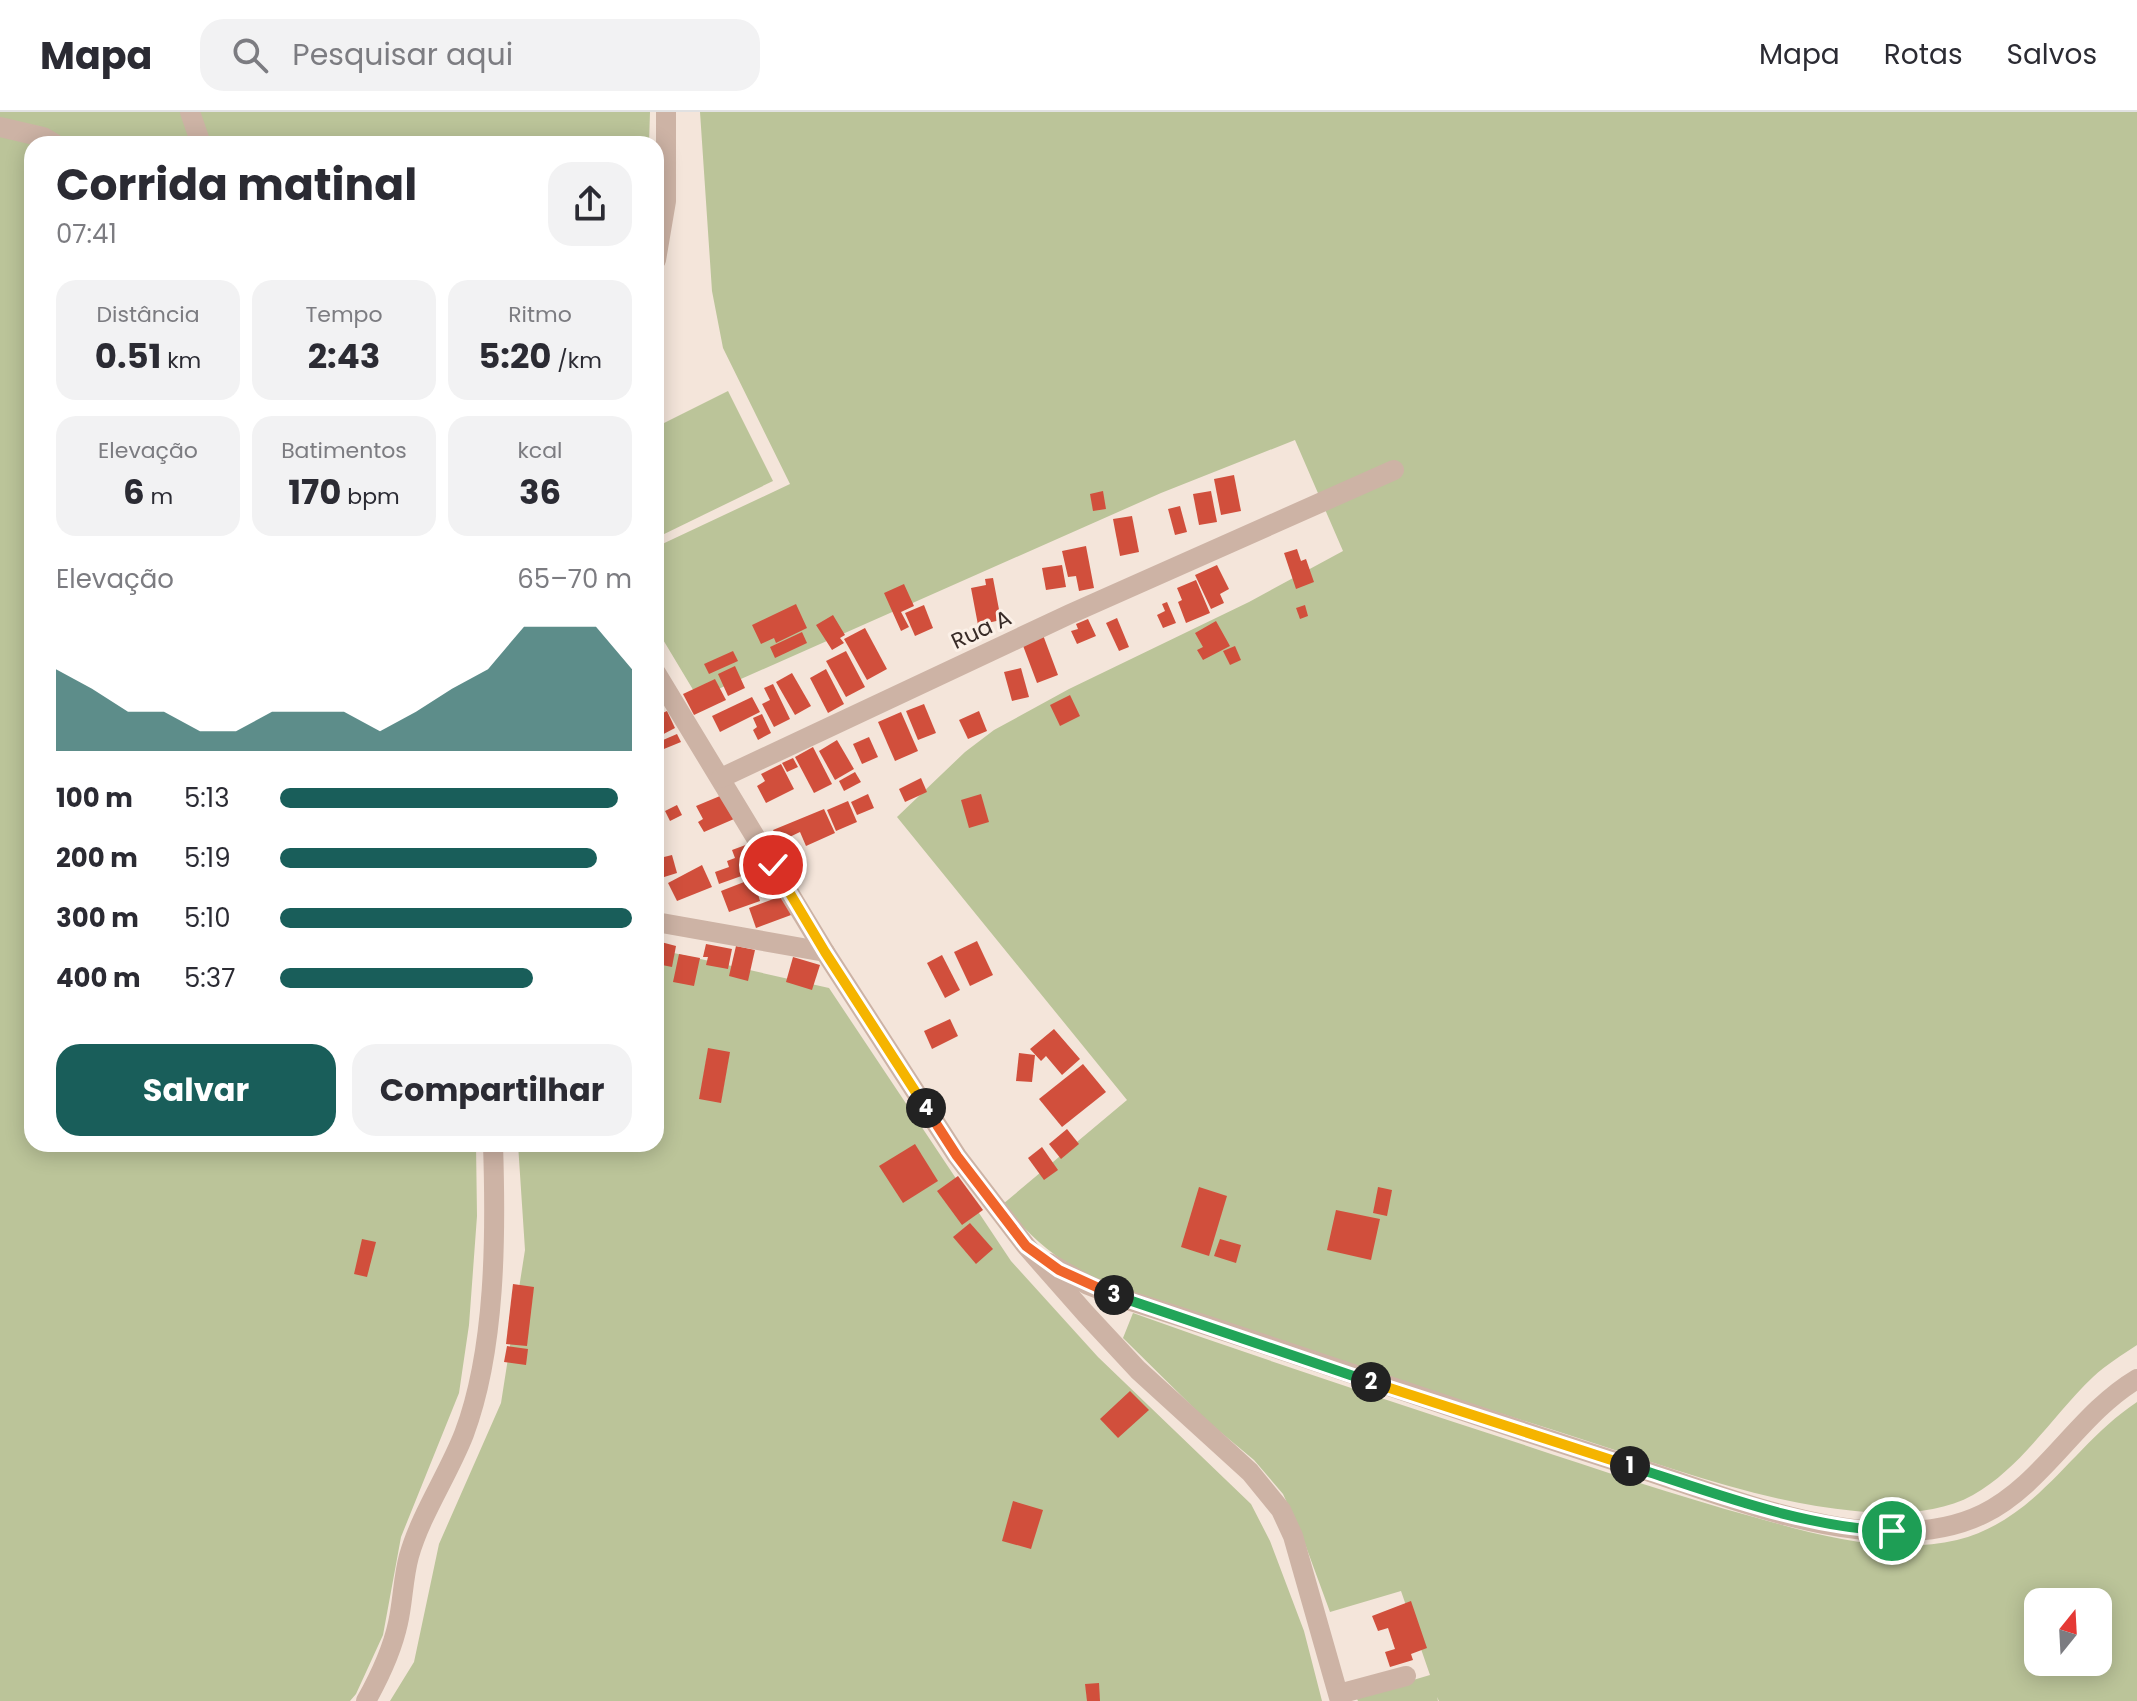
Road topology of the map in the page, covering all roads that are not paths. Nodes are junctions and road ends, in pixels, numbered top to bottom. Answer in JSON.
{"nodes":[{"id":1,"x":190,"y":112,"type":"edge"},
{"id":2,"x":666,"y":112,"type":"edge"},
{"id":3,"x":0,"y":127,"type":"edge"},
{"id":4,"x":39,"y":136,"type":"edge"},
{"id":5,"x":198,"y":136,"type":"edge"},
{"id":6,"x":664,"y":212,"type":"edge"},
{"id":7,"x":1394,"y":470,"type":"dead end"},
{"id":8,"x":664,"y":686,"type":"edge"},
{"id":9,"x":721,"y":778,"type":"junction"},
{"id":10,"x":664,"y":923,"type":"edge"},
{"id":11,"x":825,"y":952,"type":"junction"},
{"id":12,"x":493,"y":1152,"type":"edge"},
{"id":13,"x":1026,"y":1246,"type":"junction"},
{"id":14,"x":2137,"y":1379,"type":"edge"},
{"id":15,"x":1406,"y":1676,"type":"dead end"},
{"id":16,"x":1340,"y":1698,"type":"edge"},
{"id":17,"x":366,"y":1701,"type":"edge"}],
"edges":[{"from":1,"to":5,"type":"street"},
{"from":2,"to":6,"type":"street"},
{"from":3,"to":4,"type":"street"},
{"from":7,"to":9,"type":"street","name":"Rua A"},
{"from":8,"to":9,"type":"street"},
{"from":9,"to":11,"type":"street"},
{"from":10,"to":11,"type":"street"},
{"from":11,"to":13,"type":"street"},
{"from":12,"to":17,"type":"street"},
{"from":13,"to":14,"type":"street"},
{"from":13,"to":16,"type":"street"},
{"from":15,"to":16,"type":"street"}]}
